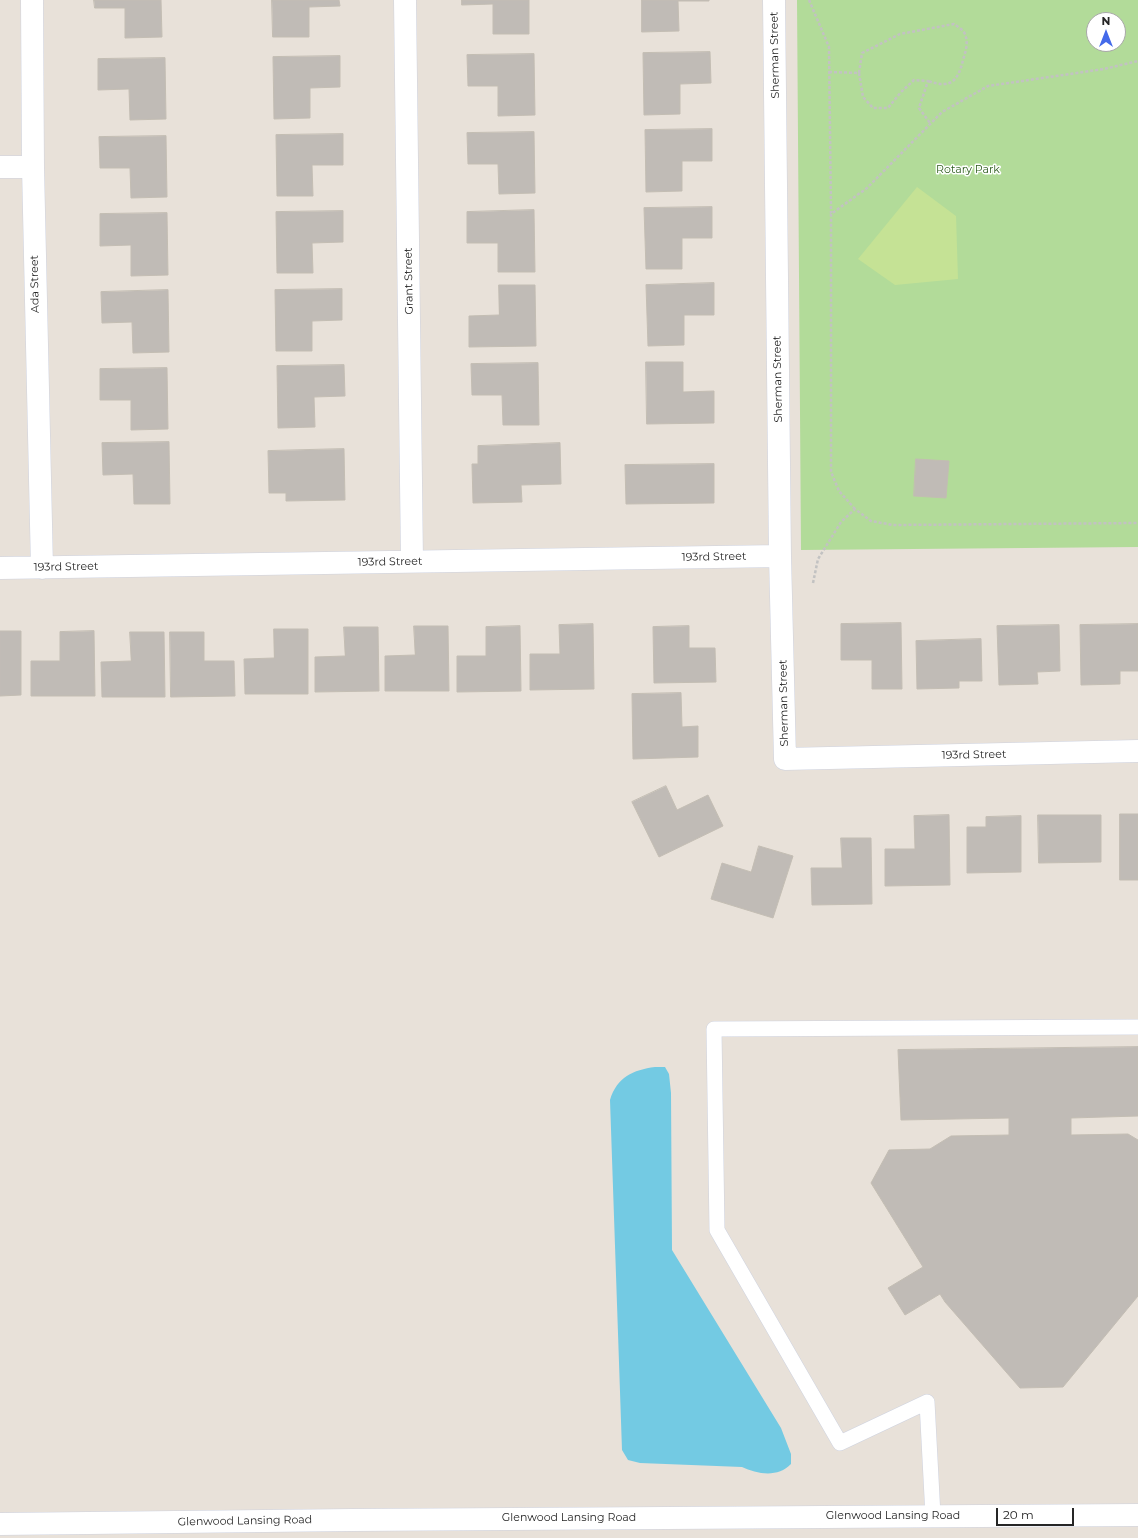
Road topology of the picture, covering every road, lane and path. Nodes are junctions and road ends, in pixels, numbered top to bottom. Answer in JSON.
{"nodes":[{"id":1,"x":32,"y":0,"type":"edge"},
{"id":2,"x":406,"y":0,"type":"edge"},
{"id":3,"x":774,"y":0,"type":"edge"},
{"id":4,"x":809,"y":0,"type":"edge"},
{"id":5,"x":1138,"y":61,"type":"edge"},
{"id":6,"x":829,"y":72,"type":"junction"},
{"id":7,"x":860,"y":73,"type":"junction"},
{"id":8,"x":928,"y":81,"type":"junction"},
{"id":9,"x":930,"y":123,"type":"junction"},
{"id":10,"x":0,"y":167,"type":"edge"},
{"id":11,"x":33,"y":167,"type":"junction"},
{"id":12,"x":832,"y":214,"type":"junction"},
{"id":13,"x":855,"y":509,"type":"junction"},
{"id":14,"x":1138,"y":523,"type":"edge"},
{"id":15,"x":780,"y":556,"type":"junction"},
{"id":16,"x":412,"y":561,"type":"junction"},
{"id":17,"x":0,"y":568,"type":"edge"},
{"id":18,"x":42,"y":568,"type":"junction"},
{"id":19,"x":813,"y":583,"type":"dead end"},
{"id":20,"x":1138,"y":751,"type":"edge"},
{"id":21,"x":785,"y":759,"type":"joint"},
{"id":22,"x":1138,"y":1027,"type":"edge"},
{"id":23,"x":1138,"y":1515,"type":"edge"},
{"id":24,"x":933,"y":1516,"type":"junction"},
{"id":25,"x":0,"y":1524,"type":"edge"}],
"edges":[{"from":1,"to":11,"type":"street","name":"Ada Street"},
{"from":2,"to":16,"type":"street","name":"Grant Street"},
{"from":3,"to":15,"type":"street","name":"Sherman Street"},
{"from":4,"to":6,"type":"path"},
{"from":5,"to":9,"type":"path"},
{"from":6,"to":7,"type":"path"},
{"from":6,"to":12,"type":"path"},
{"from":7,"to":8,"type":"path"},
{"from":7,"to":8,"type":"path"},
{"from":8,"to":9,"type":"path"},
{"from":9,"to":12,"type":"path"},
{"from":10,"to":11,"type":"street"},
{"from":11,"to":18,"type":"street","name":"Ada Street"},
{"from":12,"to":13,"type":"path"},
{"from":13,"to":14,"type":"path"},
{"from":13,"to":19,"type":"path"},
{"from":15,"to":16,"type":"street","name":"193rd Street"},
{"from":15,"to":21,"type":"street","name":"Sherman Street"},
{"from":16,"to":18,"type":"street","name":"193rd Street"},
{"from":17,"to":18,"type":"street","name":"193rd Street"},
{"from":20,"to":21,"type":"street","name":"193rd Street"},
{"from":22,"to":24,"type":"lane"},
{"from":23,"to":24,"type":"street","name":"Glenwood Lansing Road"},
{"from":24,"to":25,"type":"street","name":"Glenwood Lansing Road"}]}
